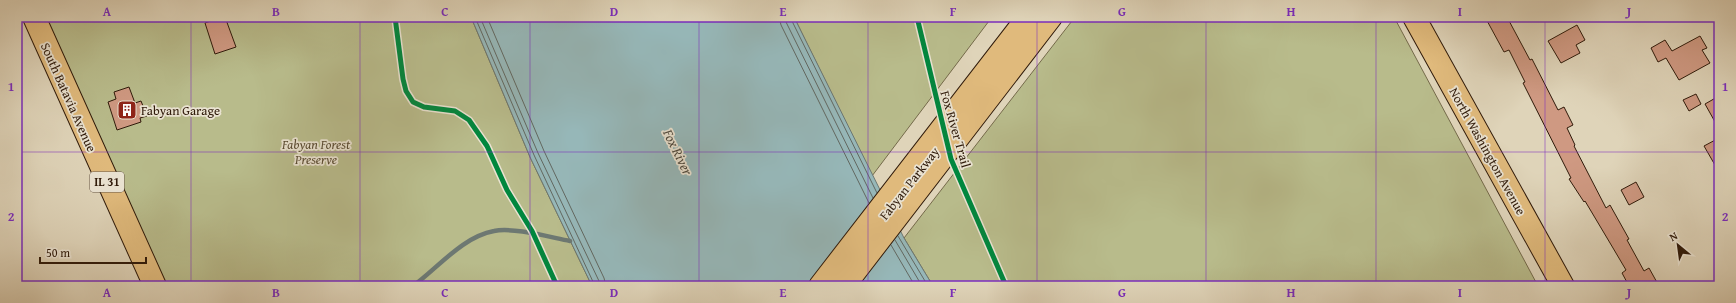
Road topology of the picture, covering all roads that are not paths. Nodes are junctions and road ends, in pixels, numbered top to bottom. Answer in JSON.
{"nodes":[{"id":1,"x":34,"y":17,"type":"edge"},
{"id":2,"x":1028,"y":17,"type":"edge"},
{"id":3,"x":1051,"y":17,"type":"edge"},
{"id":4,"x":1414,"y":17,"type":"edge"},
{"id":5,"x":155,"y":286,"type":"edge"},
{"id":6,"x":820,"y":286,"type":"edge"},
{"id":7,"x":844,"y":286,"type":"edge"},
{"id":8,"x":1563,"y":286,"type":"edge"}],
"edges":[{"from":1,"to":5,"type":"main road","name":"South Batavia Avenue","number":"IL 31"},
{"from":2,"to":6,"type":"main road","name":"Fabyan Parkway"},
{"from":3,"to":7,"type":"main road","name":"Fabyan Parkway"},
{"from":4,"to":8,"type":"main road","name":"North Washington Avenue"}]}
